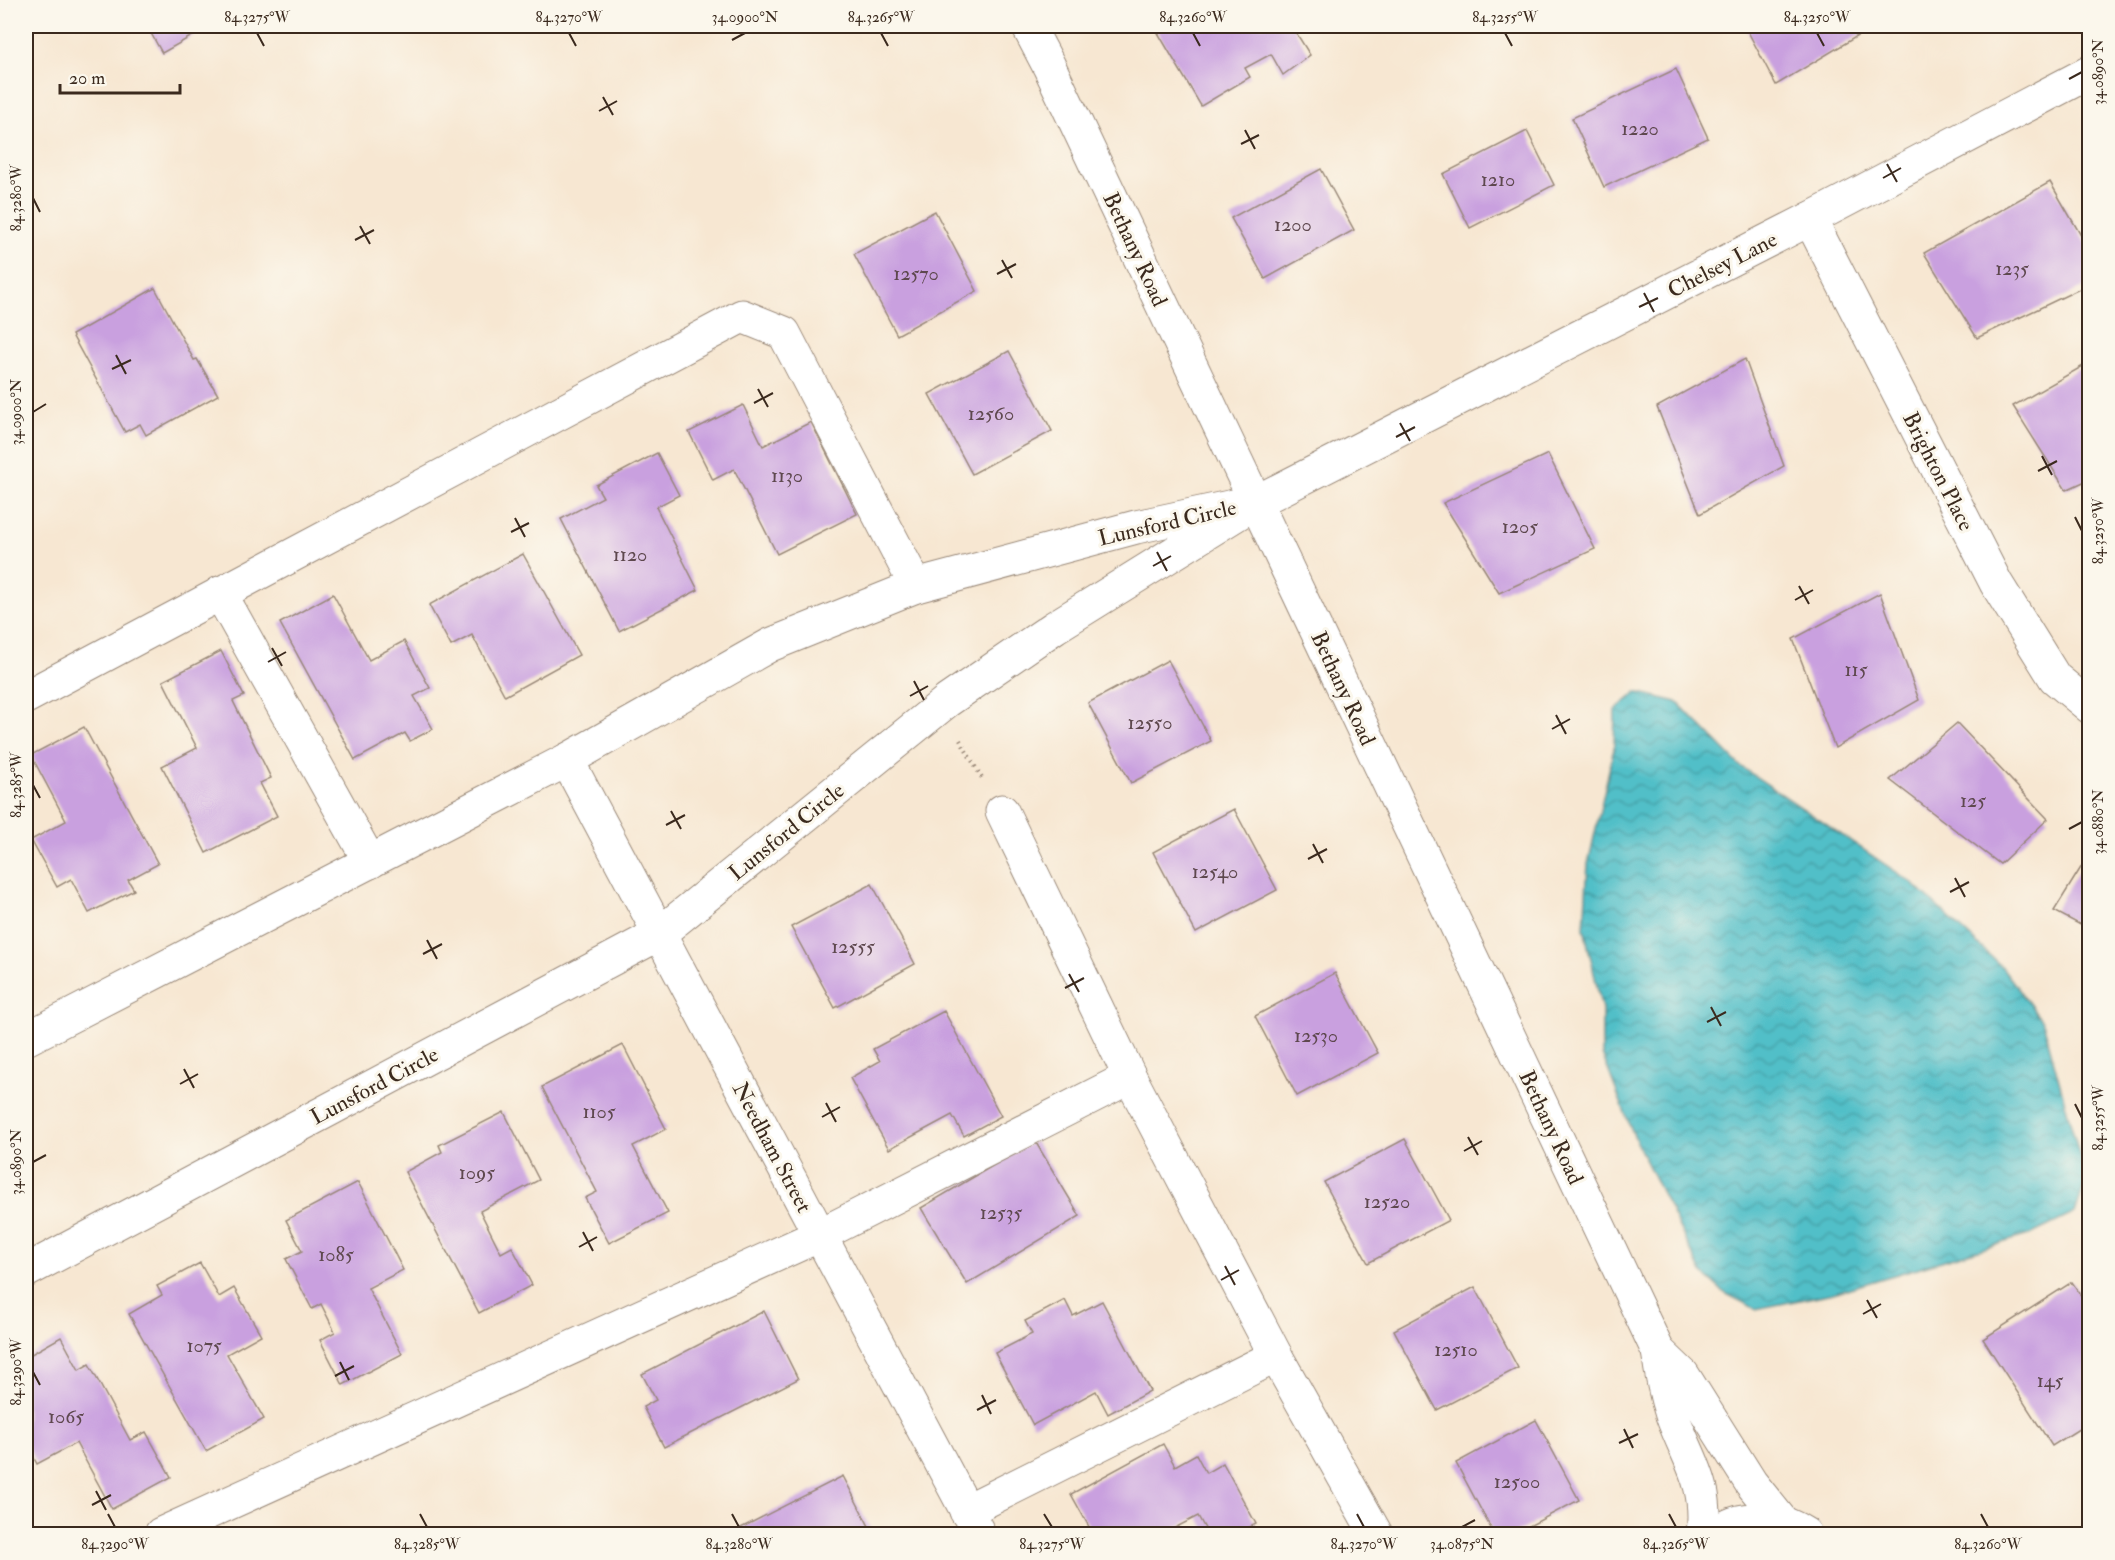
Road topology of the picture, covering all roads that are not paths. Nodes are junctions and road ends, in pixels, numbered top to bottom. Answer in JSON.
{"nodes":[{"id":1,"x":1028,"y":26,"type":"edge"},
{"id":2,"x":2090,"y":72,"type":"edge"},
{"id":3,"x":1810,"y":219,"type":"junction"},
{"id":4,"x":1256,"y":502,"type":"junction"},
{"id":5,"x":916,"y":586,"type":"junction"},
{"id":6,"x":220,"y":593,"type":"junction"},
{"id":7,"x":26,"y":697,"type":"edge"},
{"id":8,"x":2090,"y":707,"type":"edge"},
{"id":9,"x":567,"y":760,"type":"junction"},
{"id":10,"x":1002,"y":812,"type":"road end"},
{"id":11,"x":370,"y":862,"type":"junction"},
{"id":12,"x":659,"y":934,"type":"junction"},
{"id":13,"x":26,"y":1039,"type":"edge"},
{"id":14,"x":1131,"y":1077,"type":"junction"},
{"id":15,"x":820,"y":1235,"type":"junction"},
{"id":16,"x":26,"y":1271,"type":"edge"},
{"id":17,"x":1658,"y":1351,"type":"junction"},
{"id":18,"x":1276,"y":1356,"type":"junction"},
{"id":19,"x":972,"y":1523,"type":"edge"},
{"id":20,"x":1795,"y":1529,"type":"edge"},
{"id":21,"x":161,"y":1534,"type":"edge"},
{"id":22,"x":1376,"y":1534,"type":"edge"},
{"id":23,"x":1704,"y":1534,"type":"edge"},
{"id":24,"x":1716,"y":1534,"type":"edge"}],
"edges":[{"from":1,"to":4,"type":"street","name":"Bethany Road"},
{"from":2,"to":3,"type":"street","name":"Chelsey Lane"},
{"from":3,"to":4,"type":"street","name":"Chelsey Lane"},
{"from":3,"to":8,"type":"street","name":"Brighton Place"},
{"from":4,"to":5,"type":"street","name":"Lunsford Circle"},
{"from":4,"to":12,"type":"street","name":"Lunsford Circle"},
{"from":4,"to":17,"type":"street","name":"Bethany Road"},
{"from":5,"to":6,"type":"street"},
{"from":5,"to":9,"type":"street","name":"Lunsford Circle"},
{"from":6,"to":7,"type":"street"},
{"from":6,"to":11,"type":"street"},
{"from":9,"to":11,"type":"street","name":"Lunsford Circle"},
{"from":9,"to":12,"type":"street","name":"Needham Street"},
{"from":10,"to":14,"type":"street"},
{"from":11,"to":13,"type":"street","name":"Lunsford Circle"},
{"from":12,"to":15,"type":"street","name":"Needham Street"},
{"from":12,"to":16,"type":"street","name":"Lunsford Circle"},
{"from":14,"to":15,"type":"street"},
{"from":14,"to":18,"type":"street"},
{"from":15,"to":19,"type":"street","name":"Needham Street"},
{"from":15,"to":21,"type":"street"},
{"from":17,"to":20,"type":"street","name":"Bethany Road"},
{"from":17,"to":23,"type":"street","name":"Bethany Road"},
{"from":18,"to":19,"type":"street"},
{"from":18,"to":22,"type":"street"},
{"from":20,"to":24,"type":"street"}]}
